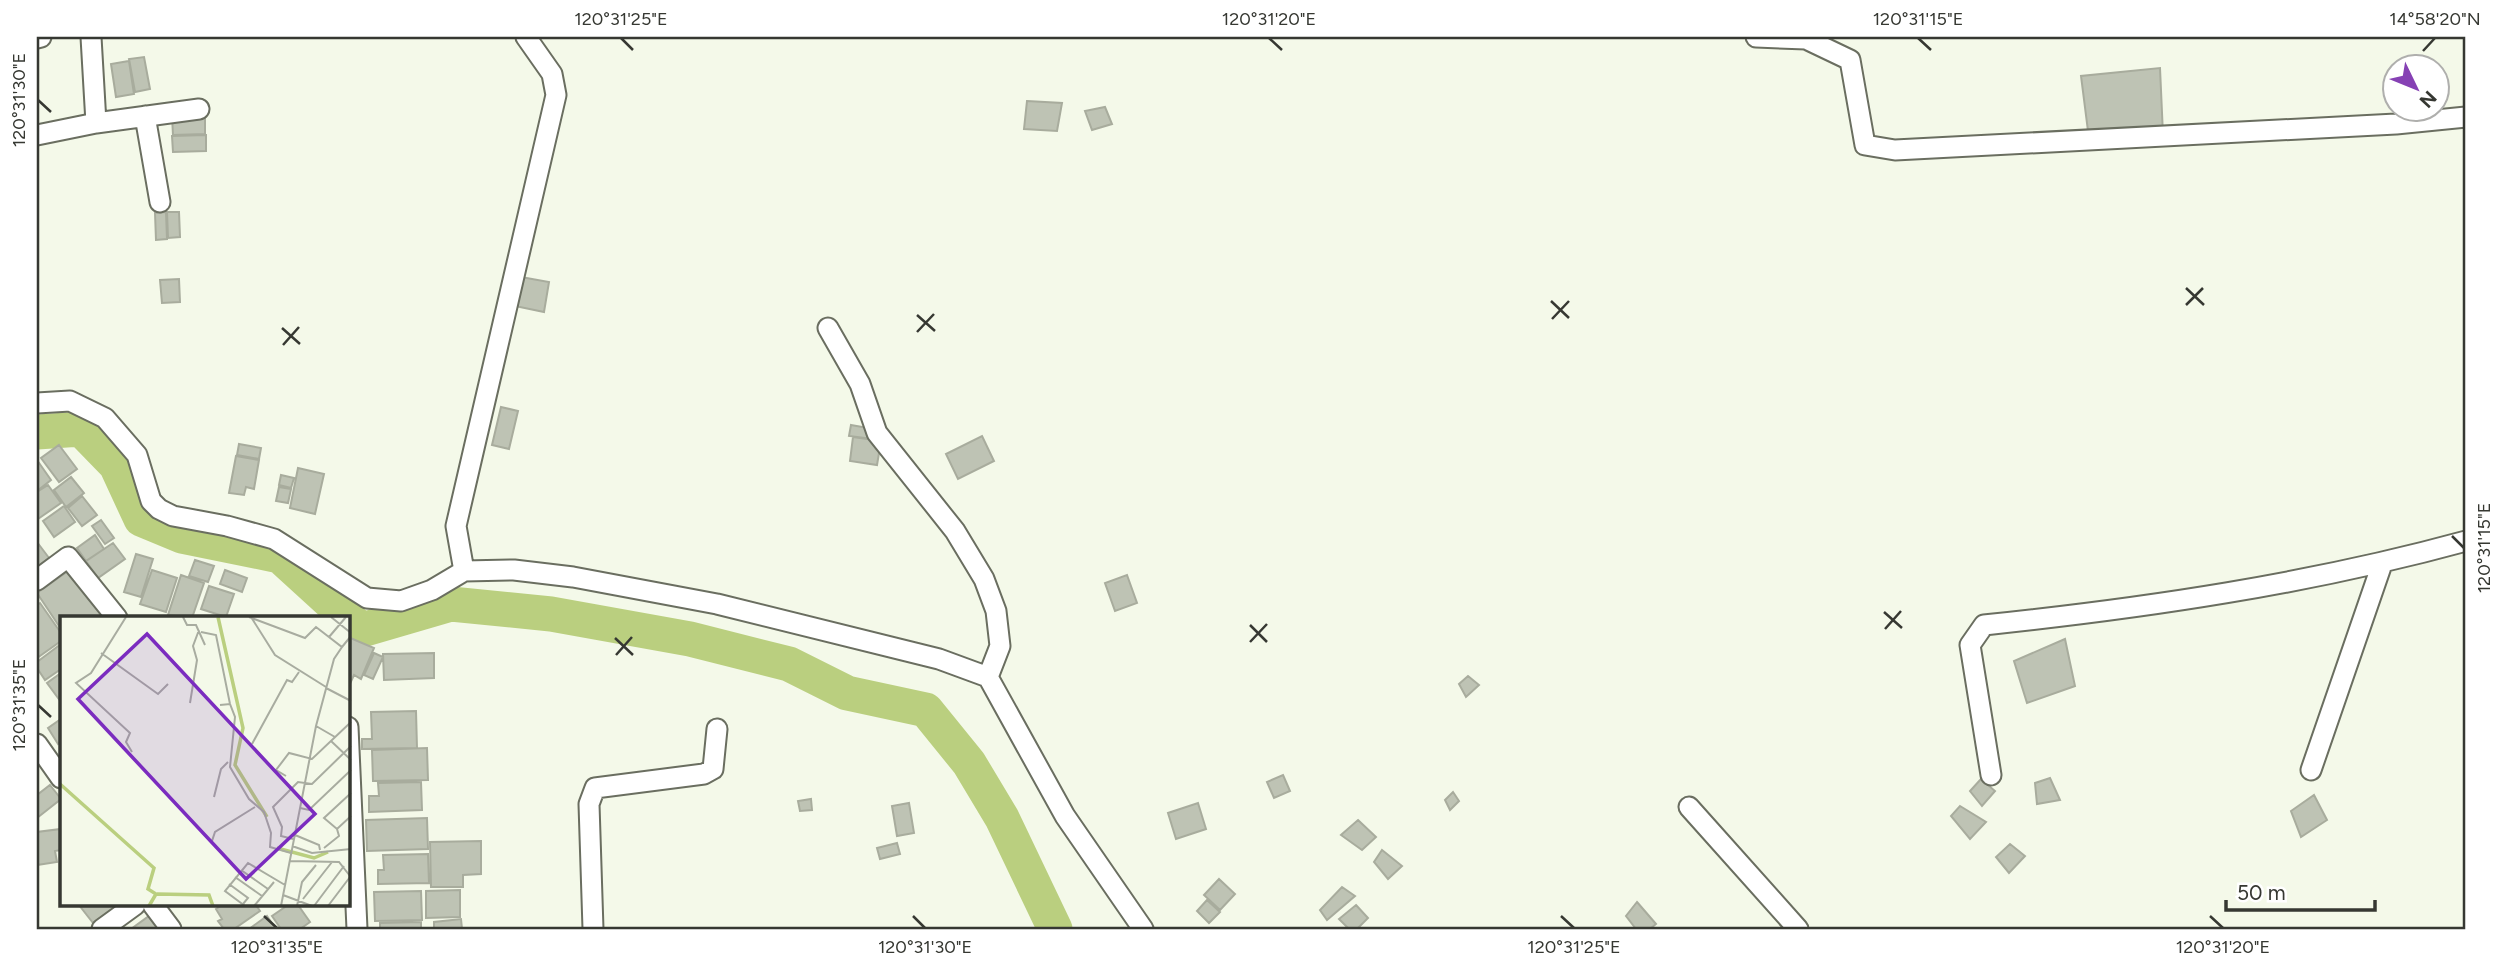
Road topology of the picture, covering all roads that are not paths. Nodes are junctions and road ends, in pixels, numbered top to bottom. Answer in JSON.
{"nodes":[{"id":1,"x":90,"y":37,"type":"edge"},
{"id":2,"x":526,"y":37,"type":"edge"},
{"id":3,"x":1756,"y":37,"type":"edge"},
{"id":4,"x":199,"y":109,"type":"dead end"},
{"id":5,"x":145,"y":116,"type":"junction"},
{"id":6,"x":2466,"y":117,"type":"edge"},
{"id":7,"x":96,"y":123,"type":"junction"},
{"id":8,"x":37,"y":135,"type":"edge"},
{"id":9,"x":160,"y":202,"type":"dead end"},
{"id":10,"x":828,"y":328,"type":"dead end"},
{"id":11,"x":37,"y":403,"type":"edge"},
{"id":12,"x":2466,"y":541,"type":"edge"},
{"id":13,"x":2382,"y":564,"type":"junction"},
{"id":14,"x":464,"y":571,"type":"junction"},
{"id":15,"x":37,"y":580,"type":"edge"},
{"id":16,"x":115,"y":616,"type":"edge"},
{"id":17,"x":988,"y":677,"type":"junction"},
{"id":18,"x":717,"y":729,"type":"dead end"},
{"id":19,"x":37,"y":744,"type":"edge"},
{"id":20,"x":2311,"y":770,"type":"dead end"},
{"id":21,"x":350,"y":772,"type":"edge"},
{"id":22,"x":1991,"y":775,"type":"dead end"},
{"id":23,"x":60,"y":777,"type":"edge"},
{"id":24,"x":1689,"y":807,"type":"dead end"},
{"id":25,"x":134,"y":906,"type":"edge"},
{"id":26,"x":154,"y":906,"type":"edge"},
{"id":27,"x":102,"y":929,"type":"edge"},
{"id":28,"x":171,"y":929,"type":"edge"},
{"id":29,"x":357,"y":929,"type":"edge"},
{"id":30,"x":593,"y":929,"type":"edge"},
{"id":31,"x":1143,"y":929,"type":"edge"},
{"id":32,"x":1798,"y":929,"type":"edge"}],
"edges":[{"from":1,"to":7,"type":"street"},
{"from":2,"to":14,"type":"street"},
{"from":3,"to":6,"type":"street"},
{"from":4,"to":5,"type":"street"},
{"from":5,"to":7,"type":"street"},
{"from":5,"to":9,"type":"street"},
{"from":7,"to":8,"type":"street"},
{"from":10,"to":17,"type":"street"},
{"from":11,"to":14,"type":"street"},
{"from":12,"to":13,"type":"street"},
{"from":13,"to":20,"type":"street"},
{"from":13,"to":22,"type":"street"},
{"from":14,"to":17,"type":"street"},
{"from":15,"to":16,"type":"street"},
{"from":17,"to":31,"type":"street"},
{"from":18,"to":30,"type":"street"},
{"from":19,"to":23,"type":"street"},
{"from":21,"to":29,"type":"street"},
{"from":24,"to":32,"type":"street"},
{"from":25,"to":27,"type":"street"},
{"from":26,"to":28,"type":"street"}]}
